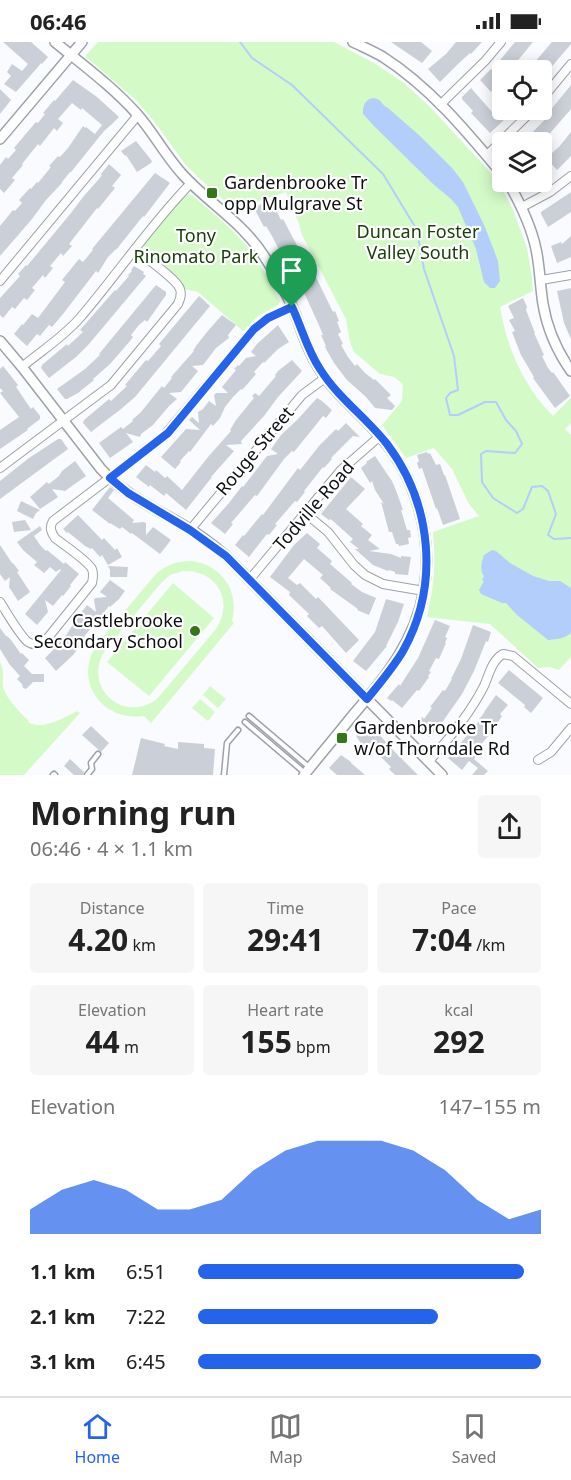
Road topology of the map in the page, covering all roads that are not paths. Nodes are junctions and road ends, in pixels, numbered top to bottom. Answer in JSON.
{"nodes":[{"id":1,"x":55,"y":42,"type":"edge"},
{"id":2,"x":82,"y":42,"type":"edge"},
{"id":3,"x":353,"y":42,"type":"edge"},
{"id":4,"x":500,"y":42,"type":"edge"},
{"id":5,"x":71,"y":55,"type":"junction"},
{"id":6,"x":571,"y":64,"type":"edge"},
{"id":7,"x":552,"y":87,"type":"edge"},
{"id":8,"x":440,"y":105,"type":"junction"},
{"id":9,"x":138,"y":115,"type":"junction"},
{"id":10,"x":523,"y":120,"type":"edge"},
{"id":11,"x":0,"y":139,"type":"edge"},
{"id":12,"x":487,"y":155,"type":"junction"},
{"id":13,"x":492,"y":161,"type":"edge"},
{"id":14,"x":571,"y":176,"type":"edge"},
{"id":15,"x":191,"y":183,"type":"junction"},
{"id":16,"x":513,"y":192,"type":"edge"},
{"id":17,"x":522,"y":207,"type":"junction"},
{"id":18,"x":135,"y":249,"type":"junction"},
{"id":19,"x":571,"y":275,"type":"edge"},
{"id":20,"x":541,"y":280,"type":"junction"},
{"id":21,"x":0,"y":281,"type":"edge"},
{"id":22,"x":292,"y":307,"type":"junction"},
{"id":23,"x":0,"y":341,"type":"edge"},
{"id":24,"x":22,"y":367,"type":"junction"},
{"id":25,"x":571,"y":372,"type":"edge"},
{"id":26,"x":325,"y":378,"type":"junction"},
{"id":27,"x":64,"y":421,"type":"junction"},
{"id":28,"x":380,"y":436,"type":"junction"},
{"id":29,"x":0,"y":468,"type":"edge"},
{"id":30,"x":110,"y":478,"type":"junction"},
{"id":31,"x":305,"y":513,"type":"junction"},
{"id":32,"x":190,"y":530,"type":"junction"},
{"id":33,"x":250,"y":579,"type":"junction"},
{"id":34,"x":424,"y":591,"type":"junction"},
{"id":35,"x":0,"y":602,"type":"edge"},
{"id":36,"x":367,"y":699,"type":"junction"},
{"id":37,"x":571,"y":704,"type":"edge"},
{"id":38,"x":249,"y":716,"type":"dead end"},
{"id":39,"x":244,"y":722,"type":"dead end"},
{"id":40,"x":571,"y":728,"type":"edge"},
{"id":41,"x":238,"y":730,"type":"dead end"},
{"id":42,"x":98,"y":754,"type":"dead end"},
{"id":43,"x":538,"y":760,"type":"dead end"},
{"id":44,"x":429,"y":761,"type":"junction"},
{"id":45,"x":308,"y":772,"type":"edge"},
{"id":46,"x":87,"y":775,"type":"edge"},
{"id":47,"x":224,"y":775,"type":"edge"},
{"id":48,"x":442,"y":775,"type":"edge"}],
"edges":[{"from":1,"to":5,"type":"street"},
{"from":2,"to":5,"type":"street"},
{"from":3,"to":8,"type":"street"},
{"from":4,"to":8,"type":"street"},
{"from":5,"to":9,"type":"street"},
{"from":5,"to":11,"type":"street"},
{"from":6,"to":7,"type":"street"},
{"from":8,"to":12,"type":"street"},
{"from":9,"to":15,"type":"street"},
{"from":9,"to":21,"type":"street"},
{"from":10,"to":12,"type":"street"},
{"from":12,"to":13,"type":"street"},
{"from":14,"to":17,"type":"street"},
{"from":15,"to":18,"type":"street"},
{"from":15,"to":22,"type":"street"},
{"from":16,"to":17,"type":"street"},
{"from":17,"to":20,"type":"street"},
{"from":18,"to":24,"type":"street"},
{"from":18,"to":27,"type":"street"},
{"from":19,"to":20,"type":"street"},
{"from":20,"to":25,"type":"street"},
{"from":22,"to":26,"type":"street"},
{"from":22,"to":30,"type":"street"},
{"from":23,"to":24,"type":"street"},
{"from":24,"to":27,"type":"street"},
{"from":26,"to":28,"type":"street"},
{"from":26,"to":32,"type":"street","name":"Rouge Street"},
{"from":27,"to":29,"type":"street"},
{"from":27,"to":30,"type":"street"},
{"from":28,"to":31,"type":"street","name":"Todville Road"},
{"from":28,"to":34,"type":"street"},
{"from":30,"to":32,"type":"street"},
{"from":30,"to":35,"type":"street"},
{"from":31,"to":33,"type":"street","name":"Todville Road"},
{"from":31,"to":34,"type":"street"},
{"from":32,"to":33,"type":"street"},
{"from":33,"to":36,"type":"street"},
{"from":34,"to":36,"type":"street"},
{"from":36,"to":44,"type":"street"},
{"from":36,"to":45,"type":"street"},
{"from":37,"to":44,"type":"street"},
{"from":38,"to":45,"type":"lane"},
{"from":39,"to":45,"type":"lane"},
{"from":40,"to":43,"type":"street"},
{"from":41,"to":47,"type":"lane"},
{"from":42,"to":46,"type":"lane"},
{"from":44,"to":48,"type":"street"}]}
